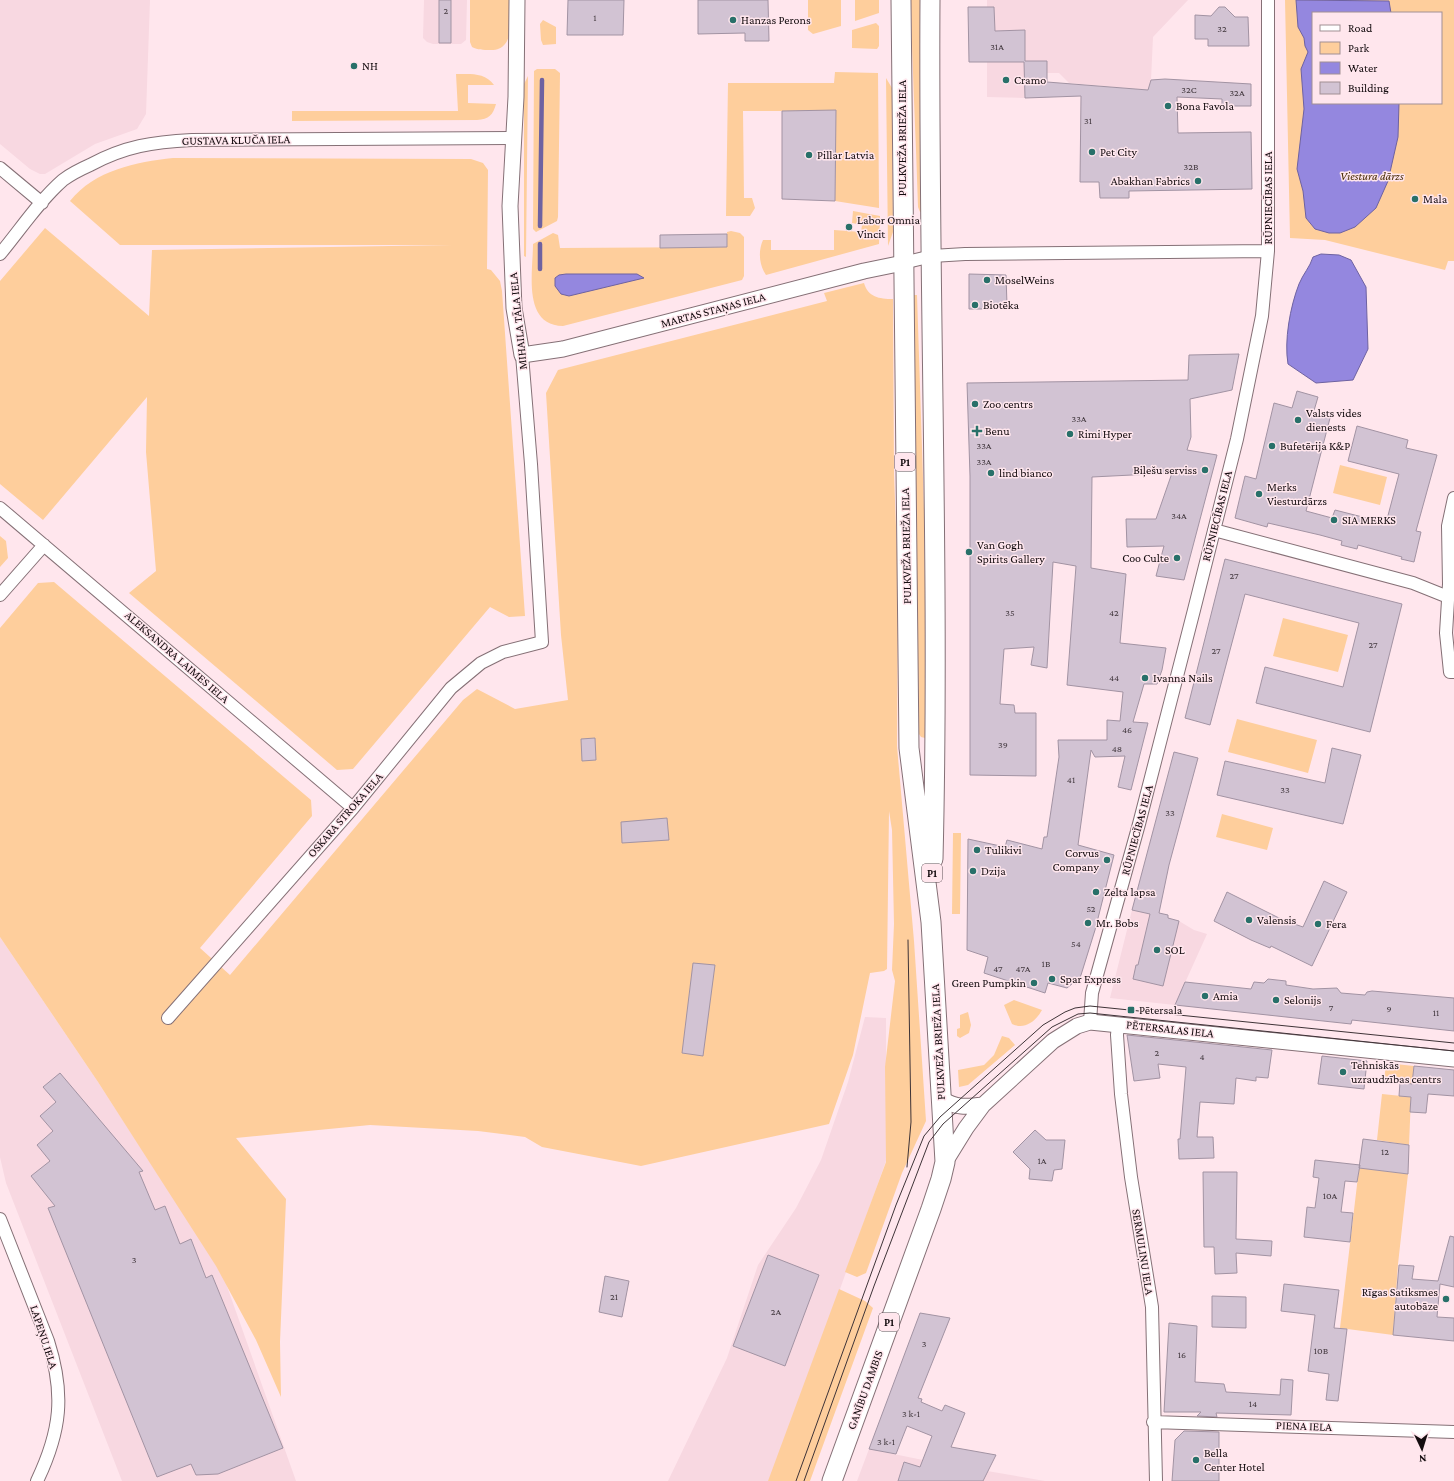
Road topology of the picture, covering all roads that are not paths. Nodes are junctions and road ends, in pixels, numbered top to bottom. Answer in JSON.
{"nodes":[{"id":1,"x":517,"y":0,"type":"edge"},
{"id":2,"x":901,"y":0,"type":"edge"},
{"id":3,"x":930,"y":0,"type":"edge"},
{"id":4,"x":1268,"y":0,"type":"edge"},
{"id":5,"x":515,"y":138,"type":"junction"},
{"id":6,"x":0,"y":168,"type":"edge"},
{"id":7,"x":42,"y":203,"type":"junction"},
{"id":8,"x":1268,"y":251,"type":"junction"},
{"id":9,"x":0,"y":254,"type":"edge"},
{"id":10,"x":932,"y":256,"type":"junction"},
{"id":11,"x":903,"y":263,"type":"junction"},
{"id":12,"x":522,"y":355,"type":"junction"},
{"id":13,"x":1454,"y":498,"type":"edge"},
{"id":14,"x":0,"y":508,"type":"edge"},
{"id":15,"x":1214,"y":530,"type":"junction"},
{"id":16,"x":44,"y":545,"type":"junction"},
{"id":17,"x":0,"y":595,"type":"edge"},
{"id":18,"x":1448,"y":597,"type":"junction"},
{"id":19,"x":542,"y":642,"type":"joint"},
{"id":20,"x":1454,"y":672,"type":"edge"},
{"id":21,"x":909,"y":748,"type":"junction"},
{"id":22,"x":935,"y":750,"type":"junction"},
{"id":23,"x":352,"y":808,"type":"junction"},
{"id":24,"x":931,"y":922,"type":"junction"},
{"id":25,"x":168,"y":1018,"type":"dead end"},
{"id":26,"x":1090,"y":1022,"type":"junction"},
{"id":27,"x":1118,"y":1024,"type":"junction"},
{"id":28,"x":1454,"y":1059,"type":"edge"},
{"id":29,"x":942,"y":1099,"type":"junction"},
{"id":30,"x":983,"y":1105,"type":"junction"},
{"id":31,"x":945,"y":1162,"type":"junction"},
{"id":32,"x":0,"y":1219,"type":"edge"},
{"id":33,"x":1153,"y":1422,"type":"junction"},
{"id":34,"x":1454,"y":1432,"type":"edge"},
{"id":35,"x":37,"y":1481,"type":"edge"},
{"id":36,"x":832,"y":1481,"type":"edge"},
{"id":37,"x":1156,"y":1481,"type":"edge"}],
"edges":[{"from":1,"to":5,"type":"street","name":"MIHAILA TĀLA IELA"},
{"from":2,"to":11,"type":"main road","name":"PULKVEŽA BRIEŽA IELA","number":"P1"},
{"from":3,"to":10,"type":"main road","name":"PULKVEŽA BRIEŽA IELA","number":"P1"},
{"from":4,"to":8,"type":"street","name":"RŪPNIECĪBAS IELA"},
{"from":5,"to":7,"type":"street","name":"GUSTAVA KLUČA IELA"},
{"from":5,"to":12,"type":"street","name":"MIHAILA TĀLA IELA"},
{"from":6,"to":7,"type":"street"},
{"from":7,"to":9,"type":"street","name":"GUSTAVA KLUČA IELA"},
{"from":8,"to":10,"type":"street"},
{"from":8,"to":15,"type":"street","name":"RŪPNIECĪBAS IELA"},
{"from":10,"to":11,"type":"street"},
{"from":10,"to":22,"type":"main road","name":"PULKVEŽA BRIEŽA IELA","number":"P1"},
{"from":11,"to":12,"type":"street","name":"MARTAS STAŅAS IELA"},
{"from":11,"to":21,"type":"main road","name":"PULKVEŽA BRIEŽA IELA","number":"P1"},
{"from":12,"to":19,"type":"street","name":"MIHAILA TĀLA IELA"},
{"from":13,"to":18,"type":"street"},
{"from":14,"to":16,"type":"street","name":"ALEKSANDRA LAIMES IELA"},
{"from":15,"to":18,"type":"street"},
{"from":15,"to":26,"type":"street","name":"RŪPNIECĪBAS IELA"},
{"from":16,"to":17,"type":"street"},
{"from":16,"to":23,"type":"street","name":"ALEKSANDRA LAIMES IELA"},
{"from":18,"to":20,"type":"street"},
{"from":19,"to":23,"type":"street","name":"OSKARA STROKA IELA"},
{"from":21,"to":22,"type":"main road"},
{"from":21,"to":24,"type":"main road","name":"PULKVEŽA BRIEŽA IELA","number":"P1"},
{"from":22,"to":24,"type":"main road","name":"PULKVEŽA BRIEŽA IELA","number":"P1"},
{"from":23,"to":25,"type":"street","name":"OSKARA STROKA IELA"},
{"from":24,"to":29,"type":"main road","name":"PULKVEŽA BRIEŽA IELA","number":"P1"},
{"from":26,"to":27,"type":"street","name":"PĒTERSALAS IELA"},
{"from":26,"to":30,"type":"street","name":"PĒTERSALAS IELA"},
{"from":27,"to":28,"type":"street","name":"PĒTERSALAS IELA"},
{"from":27,"to":33,"type":"street","name":"SERMULIŅU IELA"},
{"from":29,"to":30,"type":"street"},
{"from":29,"to":31,"type":"main road","name":"PULKVEŽA BRIEŽA IELA","number":"P1"},
{"from":30,"to":31,"type":"street","name":"PĒTERSALAS IELA"},
{"from":31,"to":36,"type":"main road","name":"GANĪBU DAMBIS","number":"P1"},
{"from":32,"to":35,"type":"street","name":"LAPEŅU IELA"},
{"from":33,"to":34,"type":"street","name":"PIENA IELA"},
{"from":33,"to":37,"type":"street","name":"SERMULIŅU IELA"}]}
